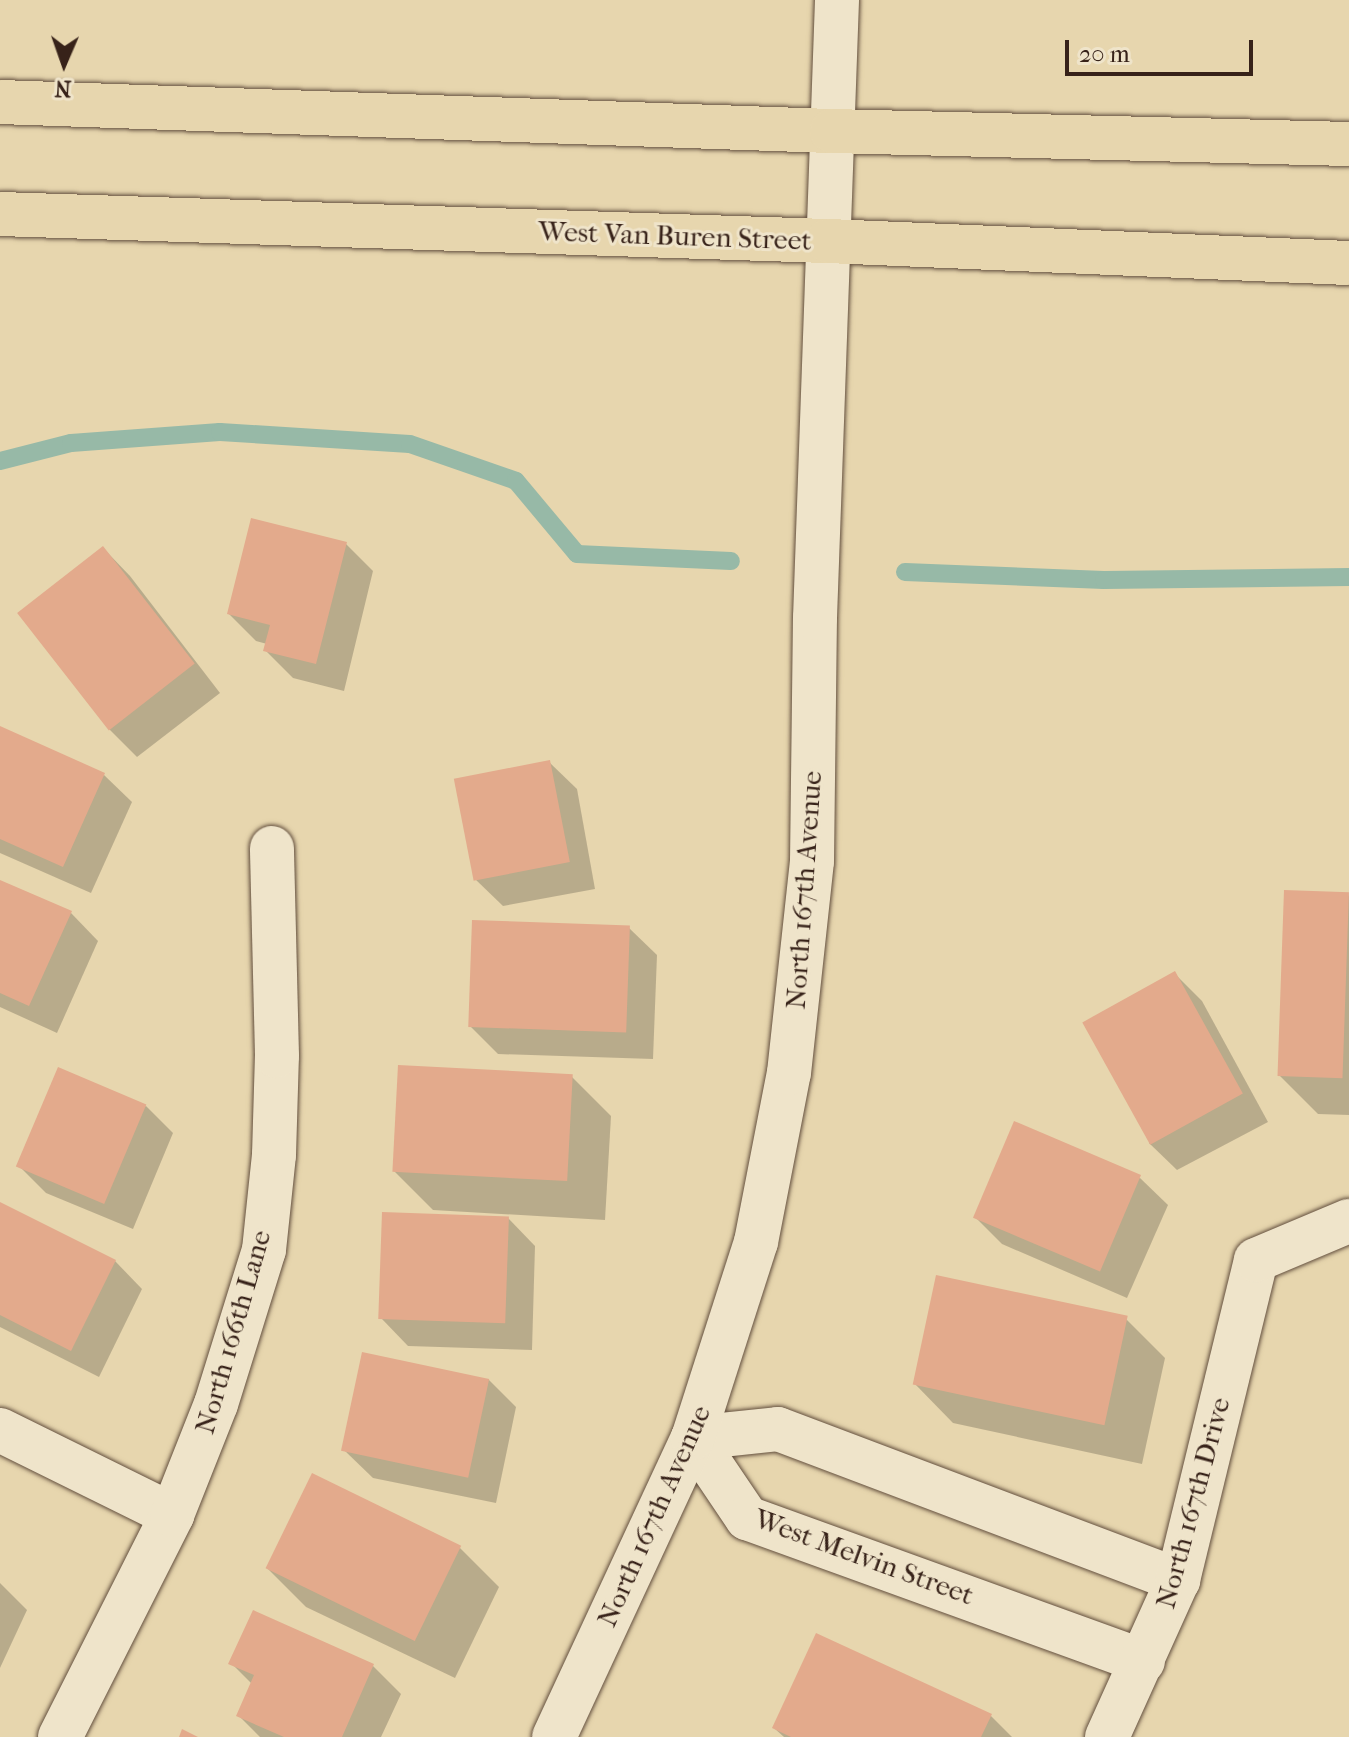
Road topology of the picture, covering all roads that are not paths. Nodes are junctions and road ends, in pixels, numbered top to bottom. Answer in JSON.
{"nodes":[{"id":1,"x":837,"y":0,"type":"edge"},
{"id":2,"x":0,"y":102,"type":"edge"},
{"id":3,"x":832,"y":131,"type":"junction"},
{"id":4,"x":1349,"y":144,"type":"edge"},
{"id":5,"x":0,"y":214,"type":"edge"},
{"id":6,"x":828,"y":241,"type":"junction"},
{"id":7,"x":1349,"y":263,"type":"edge"},
{"id":8,"x":272,"y":848,"type":"dead end"},
{"id":9,"x":1349,"y":1221,"type":"edge"},
{"id":10,"x":0,"y":1430,"type":"edge"},
{"id":11,"x":693,"y":1438,"type":"junction"},
{"id":12,"x":172,"y":1515,"type":"junction"},
{"id":13,"x":1178,"y":1580,"type":"junction"},
{"id":14,"x":1143,"y":1661,"type":"junction"},
{"id":15,"x":60,"y":1737,"type":"edge"},
{"id":16,"x":554,"y":1737,"type":"edge"},
{"id":17,"x":1107,"y":1737,"type":"edge"}],
"edges":[{"from":1,"to":3,"type":"street","name":"North 167th Avenue"},
{"from":2,"to":3,"type":"main road"},
{"from":3,"to":4,"type":"main road"},
{"from":3,"to":6,"type":"street","name":"North 167th Avenue"},
{"from":5,"to":6,"type":"main road","name":"West Van Buren Street"},
{"from":6,"to":7,"type":"main road","name":"West Van Buren Street"},
{"from":6,"to":11,"type":"street","name":"North 167th Avenue"},
{"from":8,"to":12,"type":"street","name":"North 166th Lane"},
{"from":9,"to":13,"type":"street","name":"North 167th Drive"},
{"from":10,"to":12,"type":"street"},
{"from":11,"to":13,"type":"street"},
{"from":11,"to":14,"type":"street","name":"West Melvin Street"},
{"from":11,"to":16,"type":"street","name":"North 167th Avenue"},
{"from":12,"to":15,"type":"street","name":"North 166th Lane"},
{"from":13,"to":14,"type":"street","name":"North 167th Drive"},
{"from":14,"to":17,"type":"street","name":"North 167th Drive"}]}
